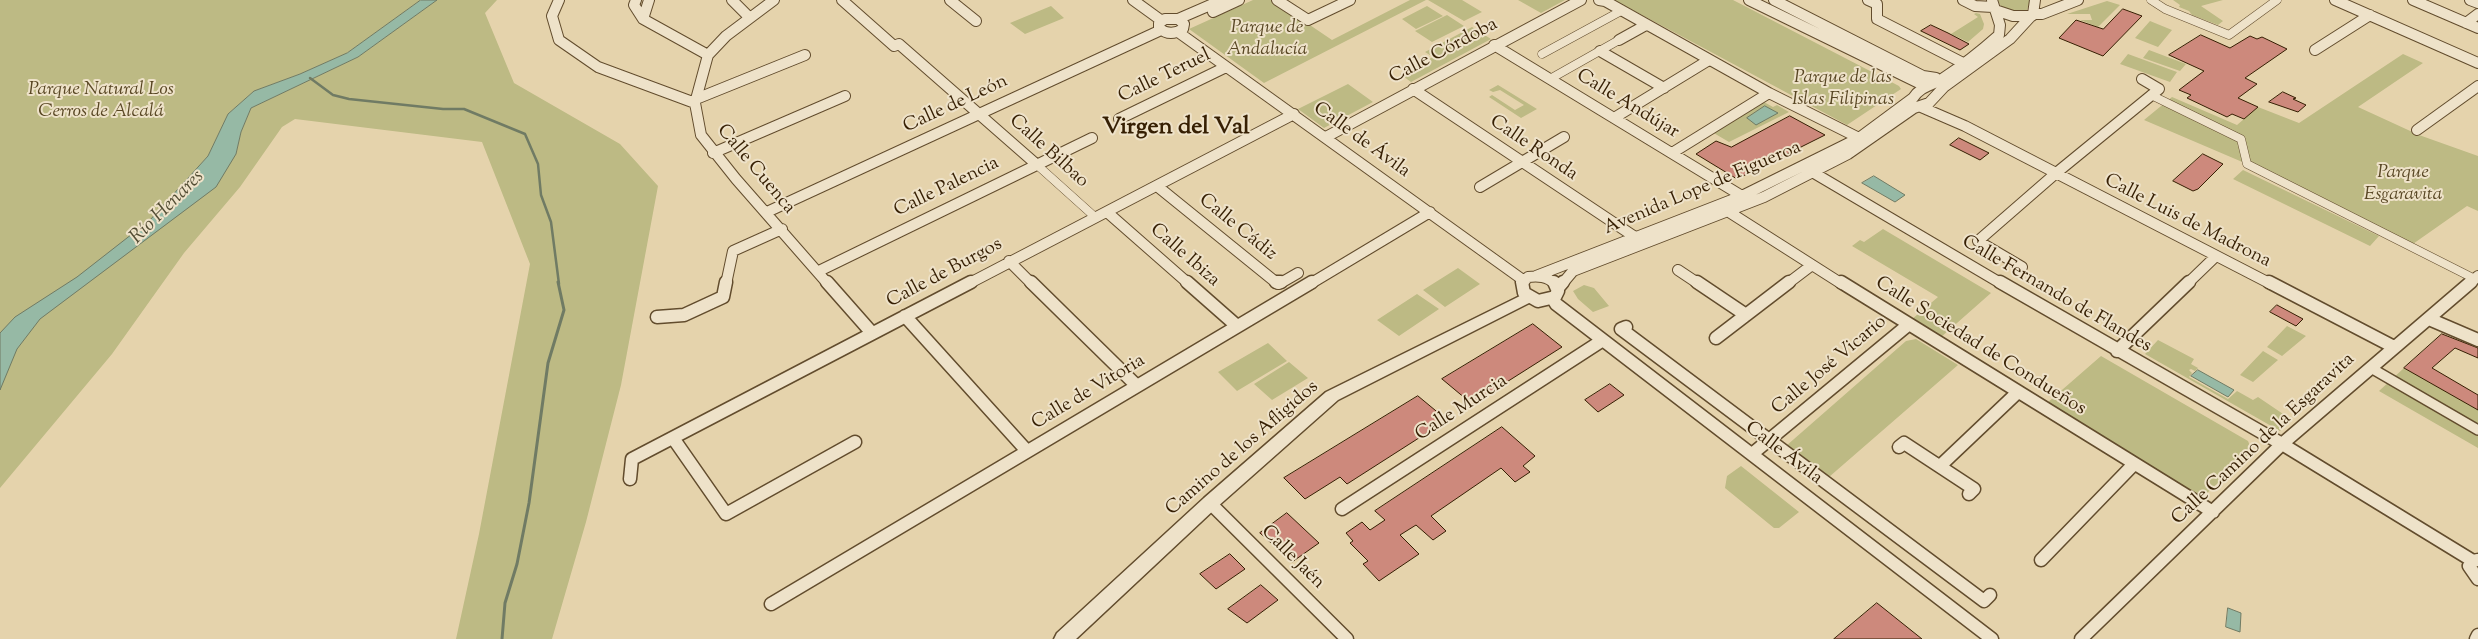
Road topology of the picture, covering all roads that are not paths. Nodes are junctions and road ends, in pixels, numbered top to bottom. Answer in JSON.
{"nodes":[{"id":1,"x":559,"y":0,"type":"edge"},
{"id":2,"x":636,"y":0,"type":"edge"},
{"id":3,"x":649,"y":0,"type":"edge"},
{"id":4,"x":732,"y":0,"type":"edge"},
{"id":5,"x":774,"y":0,"type":"edge"},
{"id":6,"x":842,"y":0,"type":"edge"},
{"id":7,"x":950,"y":0,"type":"edge"},
{"id":8,"x":1133,"y":0,"type":"edge"},
{"id":9,"x":1222,"y":0,"type":"edge"},
{"id":10,"x":1239,"y":0,"type":"edge"},
{"id":11,"x":1277,"y":0,"type":"edge"},
{"id":12,"x":1350,"y":0,"type":"edge"},
{"id":13,"x":1581,"y":0,"type":"edge"},
{"id":14,"x":1599,"y":0,"type":"edge"},
{"id":15,"x":1749,"y":0,"type":"edge"},
{"id":16,"x":1774,"y":0,"type":"edge"},
{"id":17,"x":1868,"y":0,"type":"edge"},
{"id":18,"x":1963,"y":0,"type":"edge"},
{"id":19,"x":2035,"y":0,"type":"edge"},
{"id":20,"x":2078,"y":0,"type":"edge"},
{"id":21,"x":2151,"y":0,"type":"edge"},
{"id":22,"x":2277,"y":0,"type":"edge"},
{"id":23,"x":2335,"y":0,"type":"edge"},
{"id":24,"x":2413,"y":0,"type":"edge"},
{"id":25,"x":2470,"y":0,"type":"edge"},
{"id":26,"x":2478,"y":3,"type":"edge"},
{"id":27,"x":1993,"y":6,"type":"edge"},
{"id":28,"x":1621,"y":10,"type":"junction"},
{"id":29,"x":2478,"y":14,"type":"edge"},
{"id":30,"x":2033,"y":15,"type":"junction"},
{"id":31,"x":2370,"y":15,"type":"junction"},
{"id":32,"x":749,"y":17,"type":"junction"},
{"id":33,"x":643,"y":19,"type":"junction"},
{"id":34,"x":976,"y":21,"type":"dead end"},
{"id":35,"x":2466,"y":23,"type":"junction"},
{"id":36,"x":1161,"y":25,"type":"junction"},
{"id":37,"x":1180,"y":25,"type":"junction"},
{"id":38,"x":1646,"y":25,"type":"junction"},
{"id":39,"x":2478,"y":28,"type":"edge"},
{"id":40,"x":1620,"y":40,"type":"joint"},
{"id":41,"x":1494,"y":44,"type":"junction"},
{"id":42,"x":2315,"y":50,"type":"dead end"},
{"id":43,"x":1600,"y":51,"type":"junction"},
{"id":44,"x":1542,"y":54,"type":"dead end"},
{"id":45,"x":708,"y":55,"type":"junction"},
{"id":46,"x":805,"y":55,"type":"dead end"},
{"id":47,"x":1709,"y":60,"type":"junction"},
{"id":48,"x":1963,"y":63,"type":"junction"},
{"id":49,"x":2478,"y":64,"type":"edge"},
{"id":50,"x":1226,"y":67,"type":"junction"},
{"id":51,"x":1899,"y":76,"type":"junction"},
{"id":52,"x":1550,"y":79,"type":"junction"},
{"id":53,"x":2142,"y":79,"type":"dead end"},
{"id":54,"x":2478,"y":86,"type":"edge"},
{"id":55,"x":1664,"y":88,"type":"junction"},
{"id":56,"x":1413,"y":89,"type":"junction"},
{"id":57,"x":1770,"y":93,"type":"junction"},
{"id":58,"x":1924,"y":95,"type":"junction"},
{"id":59,"x":2151,"y":95,"type":"junction"},
{"id":60,"x":845,"y":96,"type":"dead end"},
{"id":61,"x":695,"y":101,"type":"junction"},
{"id":62,"x":979,"y":114,"type":"junction"},
{"id":63,"x":1294,"y":114,"type":"junction"},
{"id":64,"x":1948,"y":116,"type":"junction"},
{"id":65,"x":1614,"y":118,"type":"junction"},
{"id":66,"x":1119,"y":119,"type":"dead end"},
{"id":67,"x":2417,"y":130,"type":"dead end"},
{"id":68,"x":1326,"y":137,"type":"junction"},
{"id":69,"x":1564,"y":137,"type":"dead end"},
{"id":70,"x":1092,"y":138,"type":"dead end"},
{"id":71,"x":1859,"y":138,"type":"junction"},
{"id":72,"x":713,"y":153,"type":"junction"},
{"id":73,"x":1672,"y":153,"type":"junction"},
{"id":74,"x":1521,"y":162,"type":"junction"},
{"id":75,"x":1036,"y":164,"type":"junction"},
{"id":76,"x":1814,"y":173,"type":"junction"},
{"id":77,"x":2055,"y":174,"type":"junction"},
{"id":78,"x":1157,"y":186,"type":"junction"},
{"id":79,"x":1480,"y":187,"type":"dead end"},
{"id":80,"x":1742,"y":196,"type":"junction"},
{"id":81,"x":766,"y":212,"type":"junction"},
{"id":82,"x":1107,"y":212,"type":"junction"},
{"id":83,"x":1427,"y":212,"type":"junction"},
{"id":84,"x":1729,"y":212,"type":"junction"},
{"id":85,"x":1095,"y":217,"type":"junction"},
{"id":86,"x":782,"y":229,"type":"junction"},
{"id":87,"x":1635,"y":237,"type":"junction"},
{"id":88,"x":2215,"y":257,"type":"junction"},
{"id":89,"x":1009,"y":261,"type":"junction"},
{"id":90,"x":1812,"y":265,"type":"junction"},
{"id":91,"x":2022,"y":267,"type":"dead end"},
{"id":92,"x":1678,"y":270,"type":"dead end"},
{"id":93,"x":818,"y":271,"type":"junction"},
{"id":94,"x":1298,"y":273,"type":"dead end"},
{"id":95,"x":1536,"y":276,"type":"junction"},
{"id":96,"x":2476,"y":277,"type":"edge"},
{"id":97,"x":1523,"y":280,"type":"junction"},
{"id":98,"x":1555,"y":293,"type":"junction"},
{"id":99,"x":1528,"y":297,"type":"junction"},
{"id":100,"x":1746,"y":315,"type":"junction"},
{"id":101,"x":905,"y":316,"type":"junction"},
{"id":102,"x":657,"y":317,"type":"dead end"},
{"id":103,"x":2429,"y":320,"type":"junction"},
{"id":104,"x":1908,"y":325,"type":"junction"},
{"id":105,"x":1238,"y":326,"type":"junction"},
{"id":106,"x":1626,"y":326,"type":"dead end"},
{"id":107,"x":872,"y":333,"type":"junction"},
{"id":108,"x":1716,"y":338,"type":"dead end"},
{"id":109,"x":1603,"y":340,"type":"junction"},
{"id":110,"x":2478,"y":340,"type":"edge"},
{"id":111,"x":2394,"y":348,"type":"junction"},
{"id":112,"x":2117,"y":351,"type":"junction"},
{"id":113,"x":2371,"y":368,"type":"junction"},
{"id":114,"x":1137,"y":386,"type":"junction"},
{"id":115,"x":2018,"y":392,"type":"junction"},
{"id":116,"x":2478,"y":430,"type":"edge"},
{"id":117,"x":673,"y":438,"type":"junction"},
{"id":118,"x":855,"y":442,"type":"dead end"},
{"id":119,"x":1769,"y":442,"type":"junction"},
{"id":120,"x":2282,"y":444,"type":"junction"},
{"id":121,"x":1899,"y":447,"type":"dead end"},
{"id":122,"x":1027,"y":451,"type":"junction"},
{"id":123,"x":1752,"y":454,"type":"junction"},
{"id":124,"x":2134,"y":464,"type":"junction"},
{"id":125,"x":1940,"y":466,"type":"junction"},
{"id":126,"x":630,"y":480,"type":"dead end"},
{"id":127,"x":1969,"y":494,"type":"dead end"},
{"id":128,"x":1210,"y":503,"type":"junction"},
{"id":129,"x":1342,"y":509,"type":"dead end"},
{"id":130,"x":2213,"y":512,"type":"junction"},
{"id":131,"x":2041,"y":560,"type":"dead end"},
{"id":132,"x":2475,"y":560,"type":"edge"},
{"id":133,"x":2478,"y":579,"type":"edge"},
{"id":134,"x":1990,"y":595,"type":"dead end"},
{"id":135,"x":770,"y":604,"type":"dead end"},
{"id":136,"x":2478,"y":635,"type":"edge"},
{"id":137,"x":1062,"y":639,"type":"edge"},
{"id":138,"x":1347,"y":639,"type":"edge"},
{"id":139,"x":1992,"y":639,"type":"edge"},
{"id":140,"x":2081,"y":639,"type":"edge"},
{"id":141,"x":2476,"y":639,"type":"edge"}],
"edges":[{"from":1,"to":61,"type":"street"},
{"from":2,"to":33,"type":"street"},
{"from":3,"to":33,"type":"street"},
{"from":4,"to":32,"type":"street"},
{"from":5,"to":32,"type":"street","name":"Calle Cuenca"},
{"from":6,"to":62,"type":"street","name":"Calle Bilbao"},
{"from":7,"to":34,"type":"street"},
{"from":8,"to":36,"type":"street"},
{"from":9,"to":37,"type":"street"},
{"from":10,"to":37,"type":"street"},
{"from":11,"to":12,"type":"street"},
{"from":13,"to":41,"type":"street","name":"Calle Córdoba"},
{"from":14,"to":28,"type":"street"},
{"from":15,"to":51,"type":"street"},
{"from":16,"to":58,"type":"street"},
{"from":17,"to":48,"type":"street"},
{"from":18,"to":27,"type":"street"},
{"from":19,"to":30,"type":"street"},
{"from":20,"to":30,"type":"street"},
{"from":21,"to":22,"type":"street"},
{"from":23,"to":31,"type":"street"},
{"from":24,"to":35,"type":"street"},
{"from":25,"to":26,"type":"street"},
{"from":27,"to":30,"type":"street"},
{"from":27,"to":48,"type":"street","name":"Avenida Lope de Figueroa"},
{"from":28,"to":38,"type":"street"},
{"from":28,"to":44,"type":"street"},
{"from":29,"to":35,"type":"street"},
{"from":30,"to":58,"type":"street","name":"Avenida Lope de Figueroa"},
{"from":31,"to":42,"type":"street"},
{"from":31,"to":49,"type":"street"},
{"from":32,"to":45,"type":"street","name":"Calle Cuenca"},
{"from":33,"to":45,"type":"street"},
{"from":35,"to":39,"type":"street"},
{"from":36,"to":37,"type":"street"},
{"from":36,"to":37,"type":"street"},
{"from":36,"to":62,"type":"street","name":"Calle de León"},
{"from":37,"to":50,"type":"street","name":"Calle de Ávila"},
{"from":38,"to":40,"type":"street"},
{"from":38,"to":47,"type":"street"},
{"from":40,"to":43,"type":"street"},
{"from":41,"to":52,"type":"street","name":"Calle Andújar"},
{"from":41,"to":56,"type":"street","name":"Calle Córdoba"},
{"from":43,"to":52,"type":"street"},
{"from":43,"to":55,"type":"street"},
{"from":45,"to":61,"type":"street","name":"Calle Cuenca"},
{"from":46,"to":61,"type":"street"},
{"from":47,"to":55,"type":"street"},
{"from":47,"to":57,"type":"street"},
{"from":48,"to":58,"type":"street","name":"Avenida Lope de Figueroa"},
{"from":50,"to":63,"type":"street","name":"Calle de Ávila"},
{"from":50,"to":66,"type":"street","name":"Calle Teruel"},
{"from":51,"to":58,"type":"street"},
{"from":51,"to":58,"type":"street"},
{"from":52,"to":65,"type":"street","name":"Calle Andújar"},
{"from":53,"to":59,"type":"street"},
{"from":54,"to":67,"type":"street"},
{"from":55,"to":65,"type":"street"},
{"from":56,"to":68,"type":"street","name":"Calle Córdoba"},
{"from":56,"to":74,"type":"street","name":"Calle Ronda"},
{"from":57,"to":71,"type":"street"},
{"from":57,"to":73,"type":"street"},
{"from":58,"to":64,"type":"street","name":"Calle Luis de Madrona"},
{"from":58,"to":64,"type":"street","name":"Calle Luis de Madrona"},
{"from":58,"to":71,"type":"street","name":"Avenida Lope de Figueroa"},
{"from":58,"to":76,"type":"street","name":"Avenida Lope de Figueroa"},
{"from":59,"to":77,"type":"street"},
{"from":59,"to":96,"type":"street"},
{"from":60,"to":72,"type":"street"},
{"from":61,"to":72,"type":"street","name":"Calle Cuenca"},
{"from":62,"to":75,"type":"street","name":"Calle Bilbao"},
{"from":62,"to":81,"type":"street","name":"Calle de León"},
{"from":63,"to":68,"type":"street","name":"Calle de Ávila"},
{"from":63,"to":78,"type":"street","name":"Calle de Burgos"},
{"from":64,"to":77,"type":"street","name":"Calle Luis de Madrona"},
{"from":65,"to":73,"type":"street","name":"Calle Andújar"},
{"from":68,"to":83,"type":"street","name":"Calle de Ávila"},
{"from":69,"to":74,"type":"street"},
{"from":70,"to":75,"type":"street","name":"Calle Palencia"},
{"from":71,"to":80,"type":"street","name":"Avenida Lope de Figueroa"},
{"from":72,"to":81,"type":"street","name":"Calle Cuenca"},
{"from":73,"to":80,"type":"street","name":"Calle Andújar"},
{"from":74,"to":79,"type":"street"},
{"from":74,"to":87,"type":"street","name":"Calle Ronda"},
{"from":75,"to":85,"type":"street","name":"Calle Bilbao"},
{"from":75,"to":93,"type":"street","name":"Calle Palencia"},
{"from":76,"to":84,"type":"street","name":"Avenida Lope de Figueroa"},
{"from":76,"to":112,"type":"street","name":"Calle Fernando de Flandes"},
{"from":77,"to":88,"type":"street","name":"Calle Luis de Madrona"},
{"from":77,"to":91,"type":"street"},
{"from":78,"to":82,"type":"street","name":"Calle de Burgos"},
{"from":78,"to":94,"type":"street","name":"Calle Cádiz"},
{"from":80,"to":87,"type":"street","name":"Avenida Lope de Figueroa"},
{"from":81,"to":86,"type":"street","name":"Calle Cuenca"},
{"from":82,"to":85,"type":"street","name":"Calle de Burgos"},
{"from":82,"to":105,"type":"street","name":"Calle Ibiza"},
{"from":83,"to":97,"type":"street","name":"Calle de Ávila"},
{"from":83,"to":105,"type":"street","name":"Calle de Vitoria"},
{"from":84,"to":90,"type":"street","name":"Calle Sociedad de Condueños"},
{"from":84,"to":98,"type":"street","name":"Avenida Lope de Figueroa"},
{"from":85,"to":89,"type":"street","name":"Calle de Burgos"},
{"from":86,"to":93,"type":"street","name":"Calle Cuenca"},
{"from":86,"to":102,"type":"street"},
{"from":87,"to":95,"type":"street","name":"Avenida Lope de Figueroa"},
{"from":88,"to":111,"type":"street","name":"Calle Luis de Madrona"},
{"from":88,"to":112,"type":"street"},
{"from":89,"to":101,"type":"street","name":"Calle de Burgos"},
{"from":89,"to":114,"type":"street"},
{"from":90,"to":100,"type":"street"},
{"from":90,"to":104,"type":"street","name":"Calle Sociedad de Condueños"},
{"from":92,"to":100,"type":"street"},
{"from":93,"to":107,"type":"street","name":"Calle Cuenca"},
{"from":95,"to":97,"type":"street"},
{"from":95,"to":98,"type":"street"},
{"from":96,"to":103,"type":"street","name":"Calle Camino de la Esgaravita"},
{"from":97,"to":99,"type":"street"},
{"from":98,"to":99,"type":"street"},
{"from":98,"to":109,"type":"street","name":"Calle Ávila"},
{"from":99,"to":128,"type":"street","name":"Camino de los Afligidos"},
{"from":100,"to":108,"type":"street"},
{"from":101,"to":107,"type":"street","name":"Calle de Burgos"},
{"from":101,"to":122,"type":"street"},
{"from":103,"to":110,"type":"street"},
{"from":103,"to":111,"type":"street","name":"Calle Camino de la Esgaravita"},
{"from":104,"to":115,"type":"street","name":"Calle Sociedad de Condueños"},
{"from":104,"to":119,"type":"street","name":"Calle José Vicario"},
{"from":105,"to":114,"type":"street","name":"Calle de Vitoria"},
{"from":106,"to":119,"type":"street","name":"Calle Ávila"},
{"from":107,"to":117,"type":"street","name":"Calle de Burgos"},
{"from":109,"to":123,"type":"street","name":"Calle Ávila"},
{"from":109,"to":129,"type":"street","name":"Calle Murcia"},
{"from":111,"to":113,"type":"street","name":"Calle Camino de la Esgaravita"},
{"from":112,"to":120,"type":"street","name":"Calle Fernando de Flandes"},
{"from":113,"to":116,"type":"street"},
{"from":113,"to":120,"type":"street","name":"Calle Camino de la Esgaravita"},
{"from":114,"to":122,"type":"street","name":"Calle de Vitoria"},
{"from":115,"to":124,"type":"street","name":"Calle Sociedad de Condueños"},
{"from":115,"to":125,"type":"street"},
{"from":117,"to":118,"type":"street"},
{"from":117,"to":126,"type":"street","name":"Calle de Burgos"},
{"from":119,"to":123,"type":"street","name":"Calle José Vicario"},
{"from":119,"to":134,"type":"street","name":"Calle Ávila"},
{"from":120,"to":130,"type":"street","name":"Calle Camino de la Esgaravita"},
{"from":120,"to":132,"type":"street","name":"Calle Fernando de Flandes"},
{"from":121,"to":125,"type":"street"},
{"from":122,"to":135,"type":"street","name":"Calle de Vitoria"},
{"from":123,"to":139,"type":"street","name":"Calle Ávila"},
{"from":124,"to":130,"type":"street","name":"Calle Sociedad de Condueños"},
{"from":124,"to":131,"type":"street"},
{"from":125,"to":127,"type":"street"},
{"from":128,"to":137,"type":"street","name":"Camino de los Afligidos"},
{"from":128,"to":138,"type":"street","name":"Calle Jaén"},
{"from":130,"to":140,"type":"street","name":"Calle Camino de la Esgaravita"},
{"from":132,"to":133,"type":"street"},
{"from":136,"to":141,"type":"street"}]}
